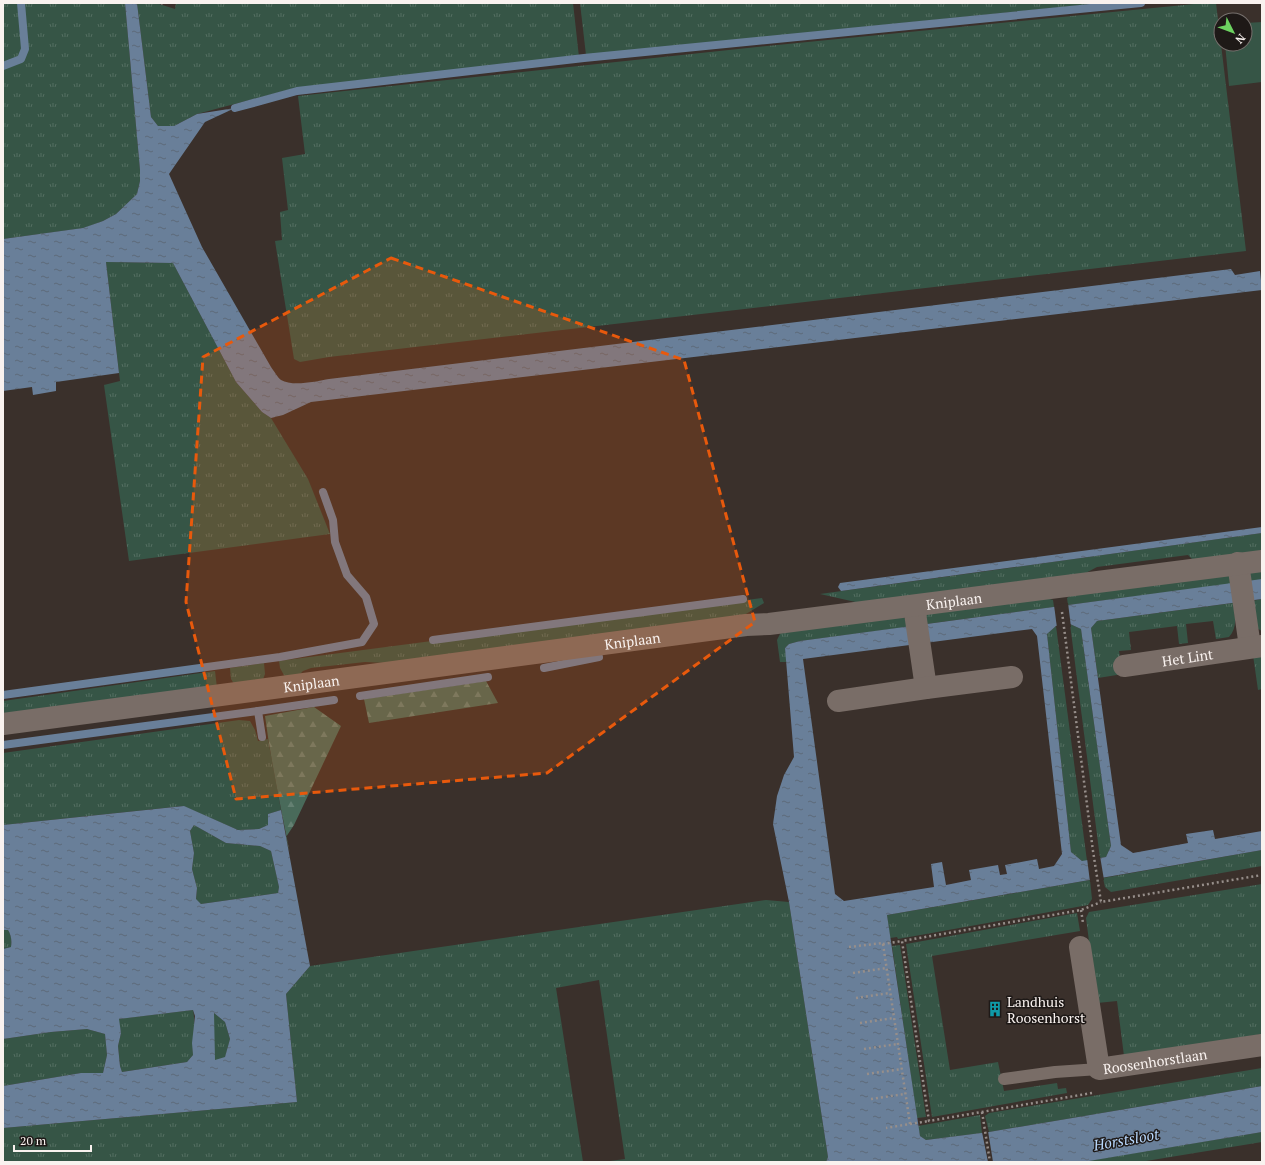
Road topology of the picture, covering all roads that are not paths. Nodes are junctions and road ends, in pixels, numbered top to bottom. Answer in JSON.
{"nodes":[{"id":1,"x":1262,"y":561,"type":"edge"},
{"id":2,"x":1239,"y":569,"type":"junction"},
{"id":3,"x":915,"y":612,"type":"junction"},
{"id":4,"x":1256,"y":647,"type":"edge"},
{"id":5,"x":1124,"y":666,"type":"dead end"},
{"id":6,"x":1012,"y":676,"type":"dead end"},
{"id":7,"x":926,"y":688,"type":"junction"},
{"id":8,"x":838,"y":701,"type":"dead end"},
{"id":9,"x":3,"y":724,"type":"edge"},
{"id":10,"x":1080,"y":947,"type":"dead end"},
{"id":11,"x":1262,"y":1045,"type":"edge"},
{"id":12,"x":1099,"y":1069,"type":"junction"},
{"id":13,"x":1004,"y":1079,"type":"dead end"}],
"edges":[{"from":1,"to":2,"type":"street","name":"Kniplaan"},
{"from":2,"to":3,"type":"street","name":"Kniplaan"},
{"from":2,"to":4,"type":"street","name":"Het Lint"},
{"from":3,"to":7,"type":"street"},
{"from":3,"to":9,"type":"street","name":"Kniplaan"},
{"from":4,"to":5,"type":"street","name":"Het Lint"},
{"from":6,"to":7,"type":"street"},
{"from":7,"to":8,"type":"street"},
{"from":10,"to":12,"type":"street","name":"Roosenhorstlaan"},
{"from":11,"to":12,"type":"street","name":"Roosenhorstlaan"},
{"from":12,"to":13,"type":"lane"}]}
